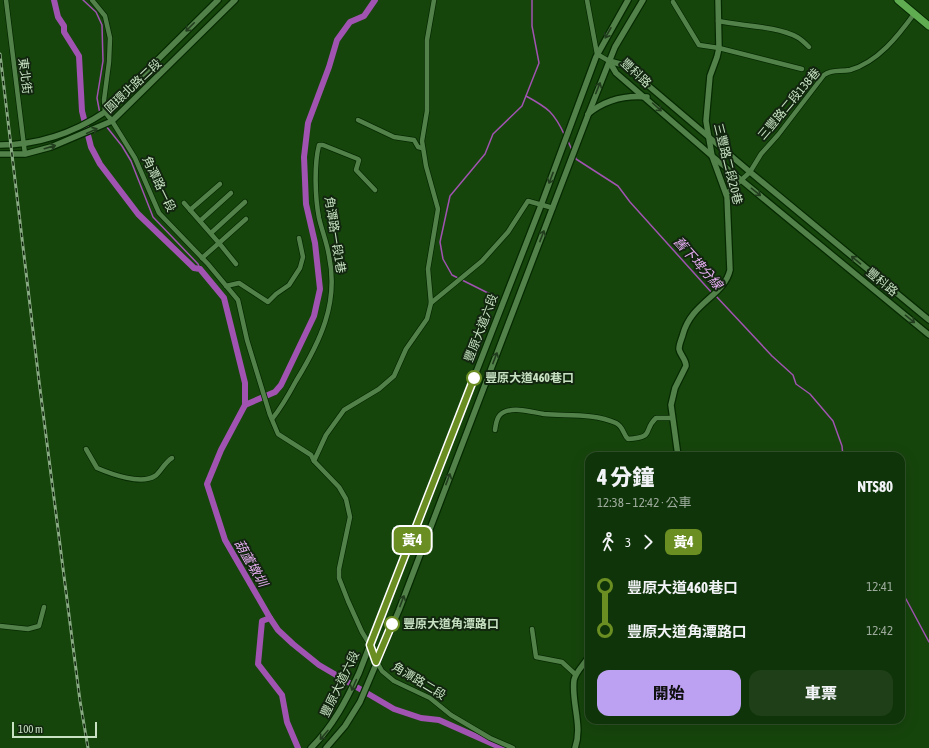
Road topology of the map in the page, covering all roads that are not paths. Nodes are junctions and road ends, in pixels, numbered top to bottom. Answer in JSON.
{"nodes":[{"id":1,"x":6,"y":0,"type":"edge"},
{"id":2,"x":92,"y":0,"type":"edge"},
{"id":3,"x":218,"y":0,"type":"edge"},
{"id":4,"x":235,"y":0,"type":"edge"},
{"id":5,"x":434,"y":0,"type":"edge"},
{"id":6,"x":587,"y":0,"type":"edge"},
{"id":7,"x":628,"y":0,"type":"edge"},
{"id":8,"x":643,"y":0,"type":"edge"},
{"id":9,"x":718,"y":0,"type":"edge"},
{"id":10,"x":898,"y":0,"type":"edge"},
{"id":11,"x":674,"y":2,"type":"dead end"},
{"id":12,"x":914,"y":14,"type":"junction"},
{"id":13,"x":718,"y":21,"type":"junction"},
{"id":14,"x":929,"y":26,"type":"edge"},
{"id":15,"x":809,"y":47,"type":"dead end"},
{"id":16,"x":719,"y":48,"type":"junction"},
{"id":17,"x":597,"y":54,"type":"junction"},
{"id":18,"x":609,"y":61,"type":"junction"},
{"id":19,"x":802,"y":69,"type":"dead end"},
{"id":20,"x":647,"y":98,"type":"junction"},
{"id":21,"x":105,"y":112,"type":"junction"},
{"id":22,"x":588,"y":114,"type":"junction"},
{"id":23,"x":358,"y":120,"type":"dead end"},
{"id":24,"x":112,"y":121,"type":"junction"},
{"id":25,"x":707,"y":135,"type":"junction"},
{"id":26,"x":23,"y":144,"type":"junction"},
{"id":27,"x":0,"y":145,"type":"edge"},
{"id":28,"x":422,"y":148,"type":"junction"},
{"id":29,"x":0,"y":154,"type":"edge"},
{"id":30,"x":25,"y":154,"type":"junction"},
{"id":31,"x":712,"y":156,"type":"junction"},
{"id":32,"x":750,"y":172,"type":"junction"},
{"id":33,"x":742,"y":181,"type":"junction"},
{"id":34,"x":220,"y":184,"type":"dead end"},
{"id":35,"x":375,"y":190,"type":"dead end"},
{"id":36,"x":231,"y":193,"type":"dead end"},
{"id":37,"x":726,"y":194,"type":"junction"},
{"id":38,"x":245,"y":202,"type":"dead end"},
{"id":39,"x":184,"y":203,"type":"dead end"},
{"id":40,"x":541,"y":204,"type":"junction"},
{"id":41,"x":552,"y":208,"type":"junction"},
{"id":42,"x":190,"y":210,"type":"junction"},
{"id":43,"x":246,"y":219,"type":"dead end"},
{"id":44,"x":200,"y":221,"type":"junction"},
{"id":45,"x":211,"y":233,"type":"junction"},
{"id":46,"x":299,"y":238,"type":"dead end"},
{"id":47,"x":219,"y":243,"type":"junction"},
{"id":48,"x":202,"y":258,"type":"junction"},
{"id":49,"x":236,"y":264,"type":"dead end"},
{"id":50,"x":226,"y":286,"type":"junction"},
{"id":51,"x":431,"y":303,"type":"junction"},
{"id":52,"x":929,"y":320,"type":"edge"},
{"id":53,"x":929,"y":335,"type":"edge"},
{"id":54,"x":271,"y":417,"type":"junction"},
{"id":55,"x":672,"y":418,"type":"junction"},
{"id":56,"x":495,"y":430,"type":"dead end"},
{"id":57,"x":86,"y":449,"type":"dead end"},
{"id":58,"x":677,"y":452,"type":"edge"},
{"id":59,"x":172,"y":458,"type":"dead end"},
{"id":60,"x":314,"y":461,"type":"junction"},
{"id":61,"x":44,"y":607,"type":"dead end"},
{"id":62,"x":0,"y":626,"type":"edge"},
{"id":63,"x":532,"y":629,"type":"dead end"},
{"id":64,"x":370,"y":645,"type":"junction"},
{"id":65,"x":376,"y":662,"type":"junction"},
{"id":66,"x":585,"y":662,"type":"edge"},
{"id":67,"x":576,"y":675,"type":"junction"},
{"id":68,"x":311,"y":748,"type":"edge"},
{"id":69,"x":326,"y":748,"type":"edge"},
{"id":70,"x":513,"y":748,"type":"edge"},
{"id":71,"x":575,"y":748,"type":"edge"}],
"edges":[{"from":1,"to":26,"type":"street","name":"東北街"},
{"from":2,"to":21,"type":"street"},
{"from":3,"to":21,"type":"street","name":"圓環北路二段","one_way":true},
{"from":4,"to":24,"type":"street","name":"圓環北路二段"},
{"from":5,"to":28,"type":"street"},
{"from":6,"to":17,"type":"street"},
{"from":7,"to":17,"type":"street","name":"豐原大道六段","one_way":true},
{"from":8,"to":18,"type":"street","name":"豐原大道六段"},
{"from":9,"to":13,"type":"street","name":"三豐路二段20巷"},
{"from":10,"to":12,"type":"main road"},
{"from":11,"to":16,"type":"street"},
{"from":12,"to":14,"type":"main road"},
{"from":12,"to":32,"type":"street","name":"三豐路二段138巷"},
{"from":13,"to":15,"type":"street"},
{"from":13,"to":16,"type":"street","name":"三豐路二段20巷"},
{"from":16,"to":19,"type":"street"},
{"from":16,"to":25,"type":"street","name":"三豐路二段20巷"},
{"from":17,"to":18,"type":"street"},
{"from":17,"to":40,"type":"street","name":"豐原大道六段","one_way":true},
{"from":18,"to":20,"type":"street","name":"豐科路"},
{"from":22,"to":18,"type":"street","name":"豐原大道六段","one_way":true},
{"from":18,"to":25,"type":"street","name":"豐科路"},
{"from":20,"to":22,"type":"street"},
{"from":20,"to":31,"type":"street","name":"豐科路","one_way":true},
{"from":21,"to":24,"type":"street","name":"角潭路一段"},
{"from":21,"to":26,"type":"street","name":"圓環北路二段"},
{"from":22,"to":41,"type":"street","name":"豐原大道六段"},
{"from":23,"to":28,"type":"street"},
{"from":30,"to":24,"type":"street","name":"圓環北路二段","one_way":true},
{"from":24,"to":48,"type":"street","name":"角潭路一段"},
{"from":25,"to":31,"type":"street","name":"三豐路二段20巷"},
{"from":25,"to":32,"type":"street","name":"豐科路"},
{"from":26,"to":27,"type":"street","name":"圓環北路二段"},
{"from":26,"to":30,"type":"street","name":"東北街"},
{"from":28,"to":51,"type":"street"},
{"from":29,"to":30,"type":"street","name":"圓環北路二段"},
{"from":31,"to":33,"type":"street","name":"豐科路"},
{"from":31,"to":37,"type":"street","name":"三豐路二段20巷"},
{"from":32,"to":33,"type":"street","name":"三豐路二段138巷"},
{"from":52,"to":32,"type":"street","name":"豐科路","one_way":true},
{"from":33,"to":37,"type":"street","name":"三豐路二段138巷"},
{"from":33,"to":53,"type":"street","name":"豐科路","one_way":true},
{"from":34,"to":42,"type":"street"},
{"from":35,"to":54,"type":"street","name":"角潭路一段1巷"},
{"from":36,"to":44,"type":"street"},
{"from":37,"to":55,"type":"street","name":"三豐路二段20巷"},
{"from":38,"to":45,"type":"street"},
{"from":39,"to":42,"type":"street"},
{"from":40,"to":41,"type":"street"},
{"from":40,"to":51,"type":"street"},
{"from":40,"to":64,"type":"street","name":"豐原大道六段"},
{"from":65,"to":41,"type":"street","name":"豐原大道六段","one_way":true},
{"from":42,"to":44,"type":"street"},
{"from":43,"to":47,"type":"street"},
{"from":44,"to":45,"type":"street"},
{"from":45,"to":47,"type":"street"},
{"from":46,"to":50,"type":"street"},
{"from":47,"to":48,"type":"street"},
{"from":47,"to":49,"type":"street"},
{"from":48,"to":50,"type":"street","name":"角潭路一段"},
{"from":50,"to":54,"type":"street","name":"角潭路一段"},
{"from":51,"to":60,"type":"street"},
{"from":54,"to":60,"type":"street","name":"角潭路二段"},
{"from":55,"to":56,"type":"street"},
{"from":55,"to":58,"type":"street","name":"三豐路二段20巷"},
{"from":57,"to":59,"type":"street"},
{"from":60,"to":64,"type":"street","name":"角潭路二段"},
{"from":61,"to":62,"type":"street"},
{"from":63,"to":67,"type":"street"},
{"from":64,"to":65,"type":"street","name":"角潭路二段"},
{"from":64,"to":68,"type":"street","name":"豐原大道六段","one_way":true},
{"from":65,"to":69,"type":"street","name":"豐原大道六段"},
{"from":65,"to":70,"type":"street","name":"角潭路二段"},
{"from":66,"to":67,"type":"street"},
{"from":67,"to":71,"type":"street"}]}
